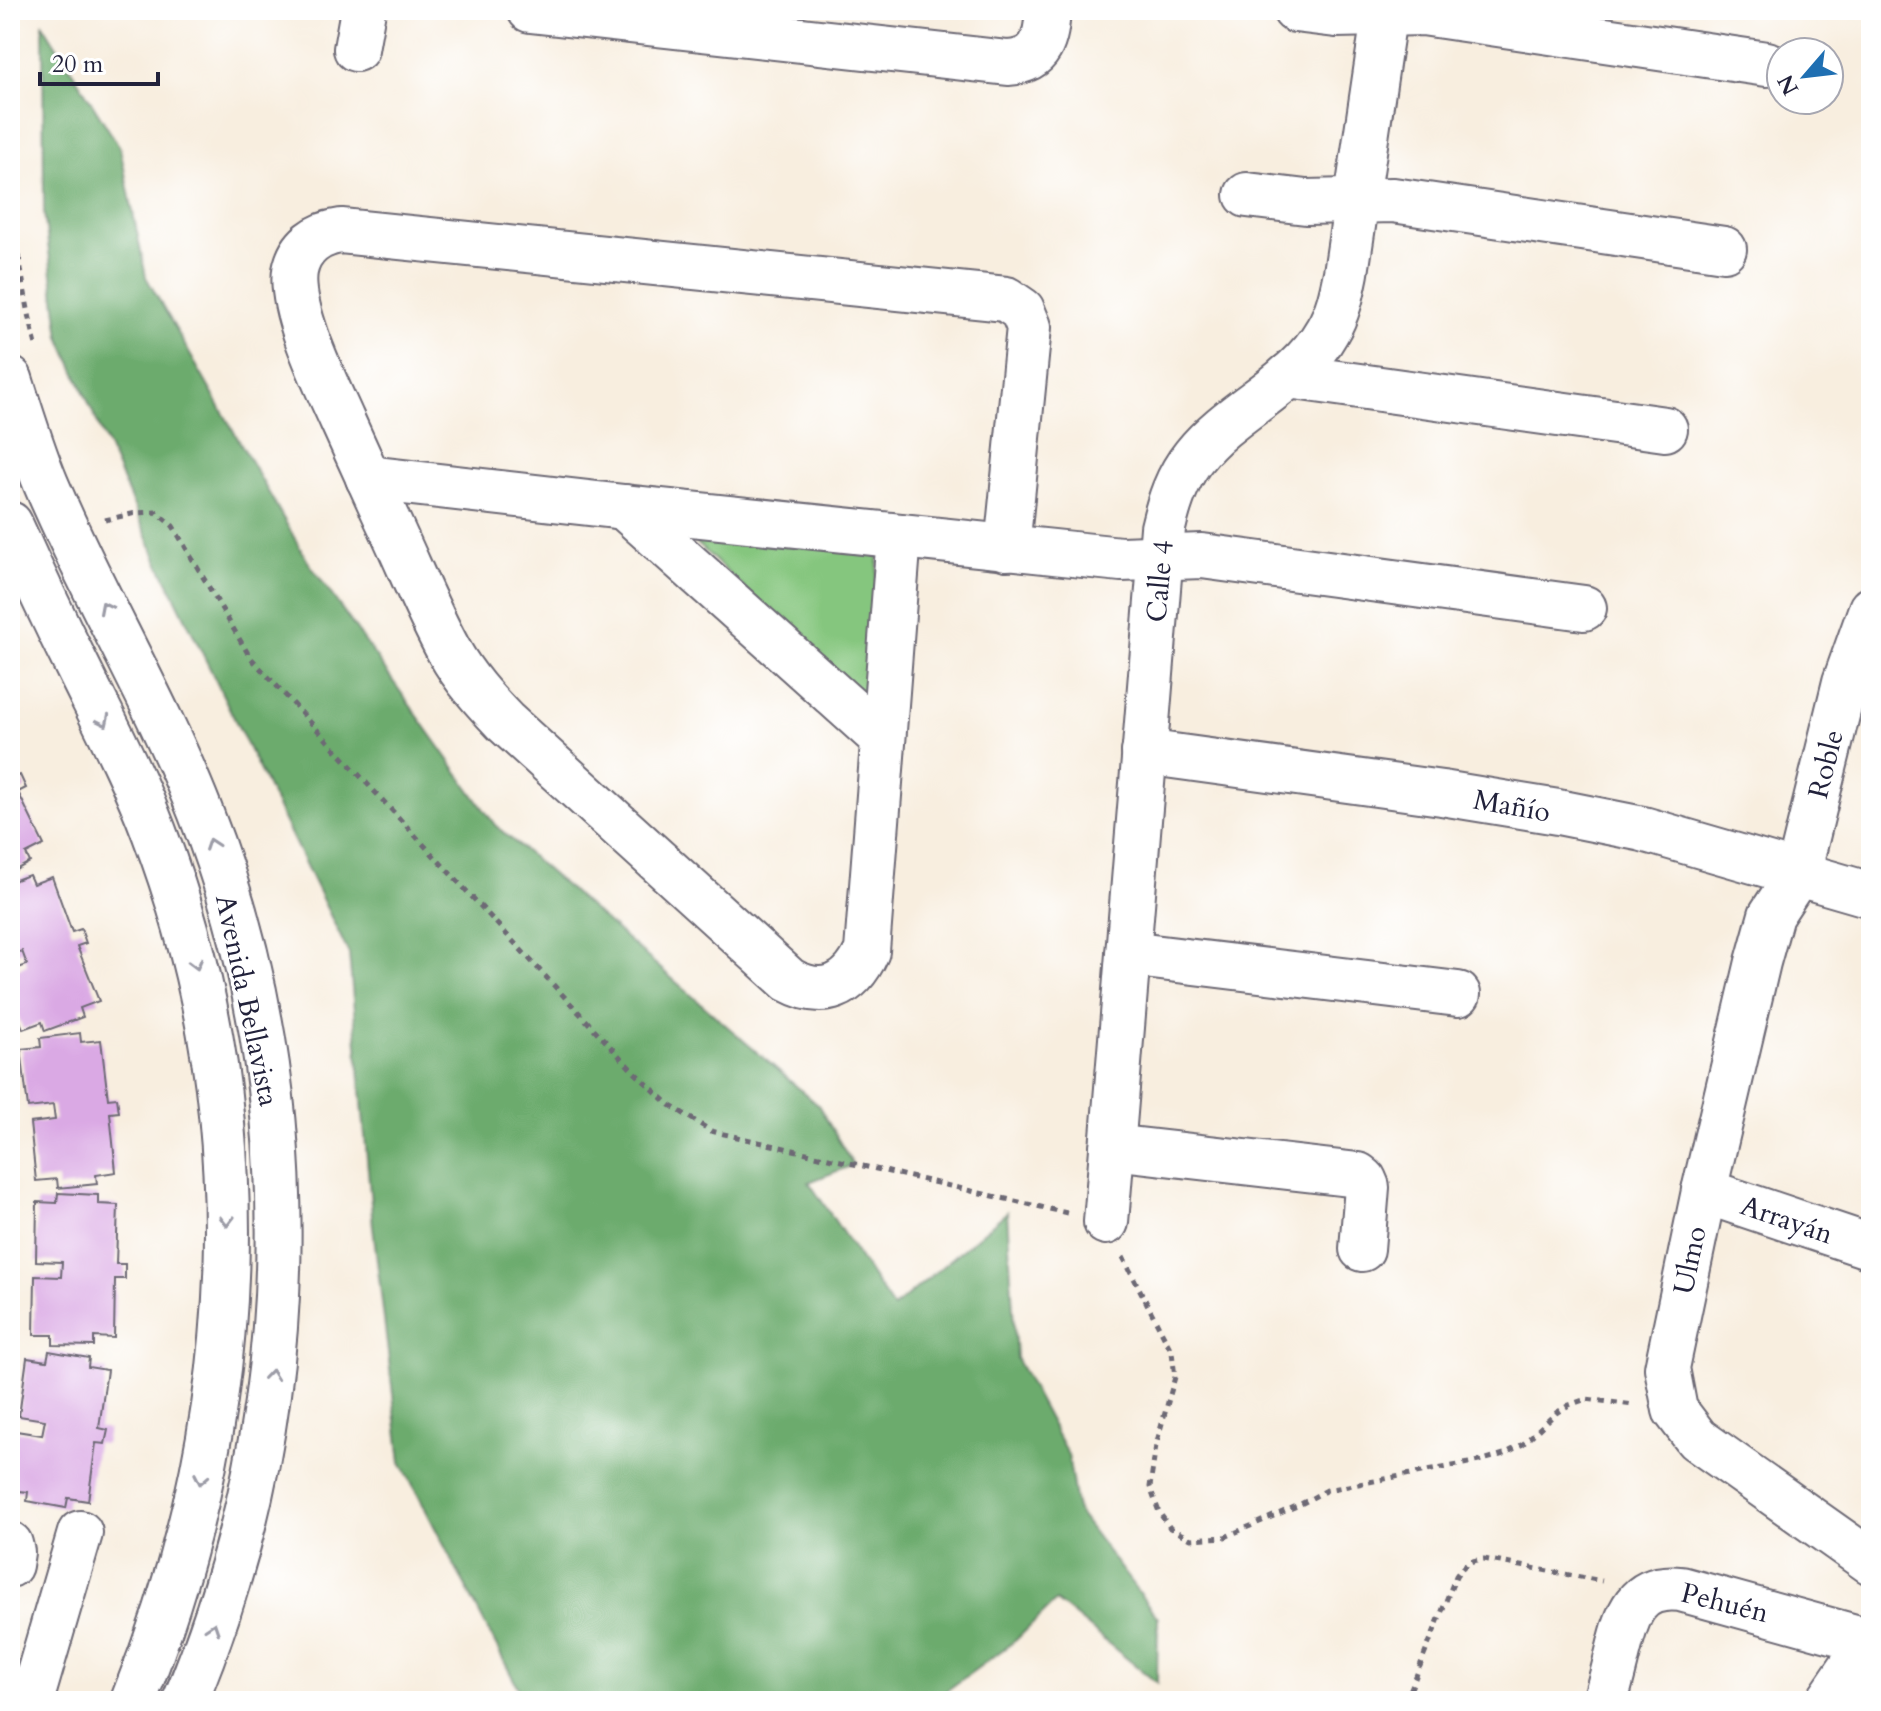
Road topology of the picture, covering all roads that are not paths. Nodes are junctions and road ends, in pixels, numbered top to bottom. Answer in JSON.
{"nodes":[{"id":1,"x":530,"y":10,"type":"edge"},
{"id":2,"x":1048,"y":10,"type":"edge"},
{"id":3,"x":1295,"y":10,"type":"edge"},
{"id":4,"x":1384,"y":12,"type":"edge"},
{"id":5,"x":1765,"y":64,"type":"edge"},
{"id":6,"x":1247,"y":195,"type":"dead end"},
{"id":7,"x":1356,"y":201,"type":"junction"},
{"id":8,"x":1724,"y":249,"type":"dead end"},
{"id":9,"x":1288,"y":376,"type":"junction"},
{"id":10,"x":10,"y":379,"type":"edge"},
{"id":11,"x":1665,"y":429,"type":"dead end"},
{"id":12,"x":368,"y":478,"type":"junction"},
{"id":13,"x":624,"y":507,"type":"junction"},
{"id":14,"x":10,"y":524,"type":"edge"},
{"id":15,"x":899,"y":536,"type":"junction"},
{"id":16,"x":1007,"y":548,"type":"junction"},
{"id":17,"x":1161,"y":558,"type":"junction"},
{"id":18,"x":1584,"y":608,"type":"dead end"},
{"id":19,"x":1871,"y":609,"type":"edge"},
{"id":20,"x":883,"y":739,"type":"junction"},
{"id":21,"x":1144,"y":752,"type":"junction"},
{"id":22,"x":1798,"y":874,"type":"junction"},
{"id":23,"x":1871,"y":895,"type":"edge"},
{"id":24,"x":1128,"y":954,"type":"junction"},
{"id":25,"x":1458,"y":994,"type":"dead end"},
{"id":26,"x":1112,"y":1147,"type":"junction"},
{"id":27,"x":1704,"y":1191,"type":"junction"},
{"id":28,"x":1106,"y":1222,"type":"road end"},
{"id":29,"x":1871,"y":1247,"type":"edge"},
{"id":30,"x":1362,"y":1249,"type":"dead end"},
{"id":31,"x":80,"y":1533,"type":"dead end"},
{"id":32,"x":10,"y":1544,"type":"edge"},
{"id":33,"x":1871,"y":1562,"type":"edge"},
{"id":34,"x":10,"y":1565,"type":"edge"},
{"id":35,"x":1870,"y":1640,"type":"edge"},
{"id":36,"x":31,"y":1701,"type":"edge"},
{"id":37,"x":133,"y":1701,"type":"edge"},
{"id":38,"x":185,"y":1701,"type":"edge"},
{"id":39,"x":1605,"y":1701,"type":"edge"},
{"id":40,"x":1828,"y":1701,"type":"edge"}],
"edges":[{"from":1,"to":2,"type":"street"},
{"from":3,"to":4,"type":"street"},
{"from":4,"to":5,"type":"street"},
{"from":4,"to":7,"type":"street","name":"Calle 4"},
{"from":6,"to":7,"type":"street"},
{"from":7,"to":8,"type":"street"},
{"from":7,"to":9,"type":"street","name":"Calle 4"},
{"from":9,"to":11,"type":"street"},
{"from":9,"to":17,"type":"street","name":"Calle 4"},
{"from":38,"to":10,"type":"street","name":"Avenida Bellavista","one_way":true},
{"from":12,"to":13,"type":"street"},
{"from":12,"to":16,"type":"street"},
{"from":12,"to":20,"type":"street"},
{"from":13,"to":15,"type":"street"},
{"from":13,"to":20,"type":"street"},
{"from":14,"to":37,"type":"street","name":"Avenida Bellavista","one_way":true},
{"from":15,"to":16,"type":"street"},
{"from":15,"to":20,"type":"street"},
{"from":16,"to":17,"type":"street"},
{"from":17,"to":18,"type":"street"},
{"from":17,"to":21,"type":"street","name":"Calle 4"},
{"from":19,"to":22,"type":"street","name":"Roble"},
{"from":21,"to":22,"type":"street","name":"Mañío"},
{"from":21,"to":24,"type":"street","name":"Calle 4"},
{"from":22,"to":23,"type":"street","name":"Mañío"},
{"from":22,"to":27,"type":"street","name":"Ulmo"},
{"from":24,"to":25,"type":"street"},
{"from":24,"to":26,"type":"street","name":"Calle 4"},
{"from":26,"to":28,"type":"street","name":"Calle 4"},
{"from":26,"to":30,"type":"street"},
{"from":27,"to":29,"type":"street","name":"Arrayán"},
{"from":27,"to":33,"type":"street","name":"Ulmo"},
{"from":31,"to":36,"type":"street"},
{"from":32,"to":34,"type":"street"},
{"from":35,"to":39,"type":"street","name":"Pehuén"},
{"from":35,"to":40,"type":"street"}]}
